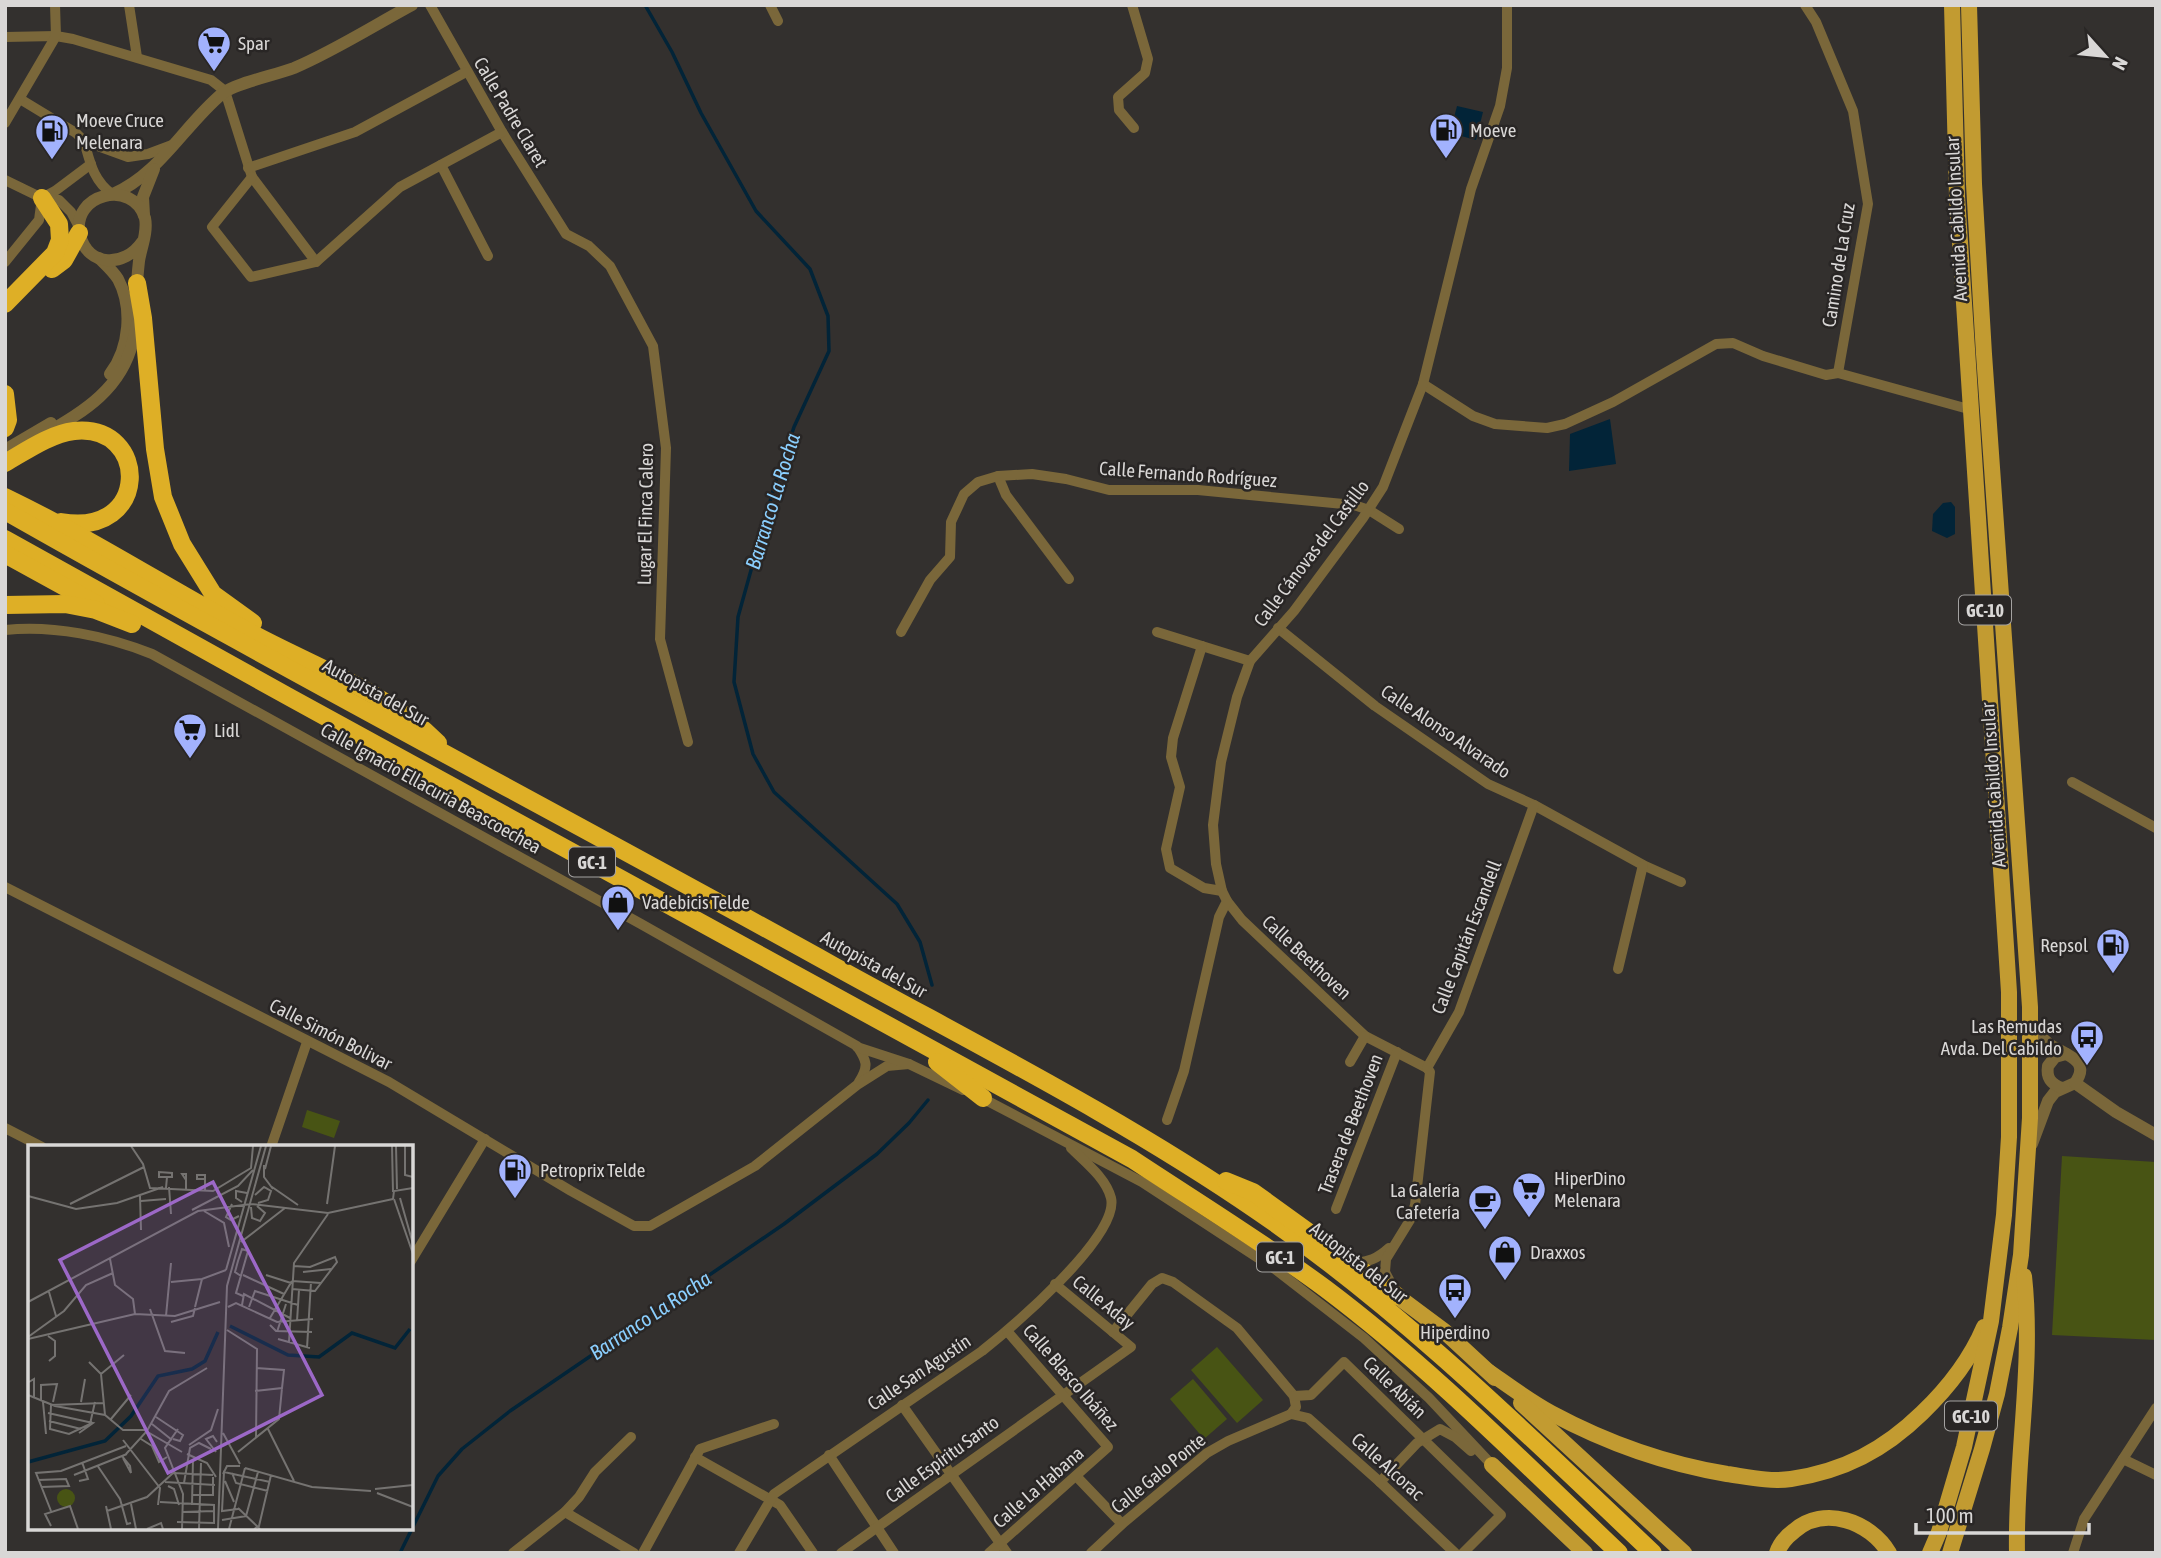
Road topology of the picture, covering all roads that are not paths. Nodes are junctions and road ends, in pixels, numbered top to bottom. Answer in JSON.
{"nodes":[{"id":1,"x":55,"y":5,"type":"edge"},
{"id":2,"x":129,"y":5,"type":"edge"},
{"id":3,"x":412,"y":5,"type":"edge"},
{"id":4,"x":430,"y":5,"type":"edge"},
{"id":5,"x":770,"y":5,"type":"edge"},
{"id":6,"x":1132,"y":5,"type":"edge"},
{"id":7,"x":1507,"y":5,"type":"edge"},
{"id":8,"x":1805,"y":5,"type":"edge"},
{"id":9,"x":1952,"y":5,"type":"edge"},
{"id":10,"x":1969,"y":5,"type":"edge"},
{"id":11,"x":778,"y":21,"type":"dead end"},
{"id":12,"x":56,"y":36,"type":"junction"},
{"id":13,"x":5,"y":37,"type":"edge"},
{"id":14,"x":137,"y":57,"type":"junction"},
{"id":15,"x":467,"y":72,"type":"junction"},
{"id":16,"x":225,"y":91,"type":"junction"},
{"id":17,"x":20,"y":99,"type":"junction"},
{"id":18,"x":5,"y":123,"type":"edge"},
{"id":19,"x":1134,"y":128,"type":"dead end"},
{"id":20,"x":502,"y":132,"type":"junction"},
{"id":21,"x":84,"y":141,"type":"junction"},
{"id":22,"x":172,"y":145,"type":"junction"},
{"id":23,"x":157,"y":162,"type":"junction"},
{"id":24,"x":91,"y":164,"type":"junction"},
{"id":25,"x":441,"y":165,"type":"junction"},
{"id":26,"x":250,"y":173,"type":"junction"},
{"id":27,"x":5,"y":180,"type":"edge"},
{"id":28,"x":112,"y":194,"type":"junction"},
{"id":29,"x":42,"y":198,"type":"junction"},
{"id":30,"x":144,"y":217,"type":"junction"},
{"id":31,"x":79,"y":230,"type":"junction"},
{"id":32,"x":566,"y":234,"type":"joint"},
{"id":33,"x":142,"y":242,"type":"junction"},
{"id":34,"x":488,"y":256,"type":"dead end"},
{"id":35,"x":7,"y":257,"type":"edge"},
{"id":36,"x":99,"y":258,"type":"junction"},
{"id":37,"x":316,"y":262,"type":"junction"},
{"id":38,"x":137,"y":283,"type":"junction"},
{"id":39,"x":5,"y":304,"type":"edge"},
{"id":40,"x":1838,"y":373,"type":"junction"},
{"id":41,"x":1423,"y":384,"type":"junction"},
{"id":42,"x":5,"y":394,"type":"edge"},
{"id":43,"x":1972,"y":410,"type":"junction"},
{"id":44,"x":5,"y":428,"type":"edge"},
{"id":45,"x":5,"y":450,"type":"edge"},
{"id":46,"x":5,"y":456,"type":"edge"},
{"id":47,"x":5,"y":463,"type":"edge"},
{"id":48,"x":998,"y":476,"type":"junction"},
{"id":49,"x":5,"y":497,"type":"edge"},
{"id":50,"x":1369,"y":510,"type":"junction"},
{"id":51,"x":5,"y":512,"type":"edge"},
{"id":52,"x":53,"y":520,"type":"junction"},
{"id":53,"x":1399,"y":529,"type":"dead end"},
{"id":54,"x":5,"y":539,"type":"edge"},
{"id":55,"x":5,"y":554,"type":"edge"},
{"id":56,"x":1069,"y":579,"type":"dead end"},
{"id":57,"x":5,"y":605,"type":"edge"},
{"id":58,"x":132,"y":624,"type":"junction"},
{"id":59,"x":1278,"y":628,"type":"junction"},
{"id":60,"x":5,"y":631,"type":"edge"},
{"id":61,"x":901,"y":632,"type":"dead end"},
{"id":62,"x":1157,"y":632,"type":"dead end"},
{"id":63,"x":1202,"y":646,"type":"junction"},
{"id":64,"x":309,"y":662,"type":"junction"},
{"id":65,"x":1250,"y":662,"type":"junction"},
{"id":66,"x":291,"y":698,"type":"junction"},
{"id":67,"x":688,"y":742,"type":"dead end"},
{"id":68,"x":453,"y":758,"type":"junction"},
{"id":69,"x":2072,"y":782,"type":"dead end"},
{"id":70,"x":1534,"y":805,"type":"junction"},
{"id":71,"x":2156,"y":828,"type":"edge"},
{"id":72,"x":1643,"y":865,"type":"junction"},
{"id":73,"x":1681,"y":882,"type":"dead end"},
{"id":74,"x":5,"y":887,"type":"edge"},
{"id":75,"x":1222,"y":891,"type":"junction"},
{"id":76,"x":1227,"y":901,"type":"junction"},
{"id":77,"x":1618,"y":970,"type":"dead end"},
{"id":78,"x":2030,"y":1023,"type":"junction"},
{"id":79,"x":893,"y":1027,"type":"junction"},
{"id":80,"x":1366,"y":1036,"type":"junction"},
{"id":81,"x":307,"y":1042,"type":"junction"},
{"id":82,"x":857,"y":1046,"type":"junction"},
{"id":83,"x":1397,"y":1052,"type":"junction"},
{"id":84,"x":2066,"y":1054,"type":"junction"},
{"id":85,"x":1350,"y":1062,"type":"dead end"},
{"id":86,"x":909,"y":1064,"type":"junction"},
{"id":87,"x":1427,"y":1068,"type":"junction"},
{"id":88,"x":2075,"y":1083,"type":"junction"},
{"id":89,"x":857,"y":1085,"type":"junction"},
{"id":90,"x":2062,"y":1088,"type":"junction"},
{"id":91,"x":983,"y":1098,"type":"junction"},
{"id":92,"x":1167,"y":1120,"type":"dead end"},
{"id":93,"x":5,"y":1128,"type":"edge"},
{"id":94,"x":2156,"y":1135,"type":"edge"},
{"id":95,"x":485,"y":1139,"type":"junction"},
{"id":96,"x":1066,"y":1143,"type":"junction"},
{"id":97,"x":38,"y":1145,"type":"edge"},
{"id":98,"x":272,"y":1145,"type":"edge"},
{"id":99,"x":2029,"y":1151,"type":"junction"},
{"id":100,"x":1195,"y":1169,"type":"junction"},
{"id":101,"x":1336,"y":1209,"type":"dead end"},
{"id":102,"x":1398,"y":1240,"type":"junction"},
{"id":103,"x":2021,"y":1255,"type":"junction"},
{"id":104,"x":413,"y":1258,"type":"edge"},
{"id":105,"x":1351,"y":1262,"type":"junction"},
{"id":106,"x":1998,"y":1276,"type":"junction"},
{"id":107,"x":1055,"y":1284,"type":"junction"},
{"id":108,"x":1397,"y":1296,"type":"junction"},
{"id":109,"x":1007,"y":1331,"type":"junction"},
{"id":110,"x":1113,"y":1332,"type":"junction"},
{"id":111,"x":1131,"y":1347,"type":"joint"},
{"id":112,"x":1489,"y":1372,"type":"junction"},
{"id":113,"x":1063,"y":1394,"type":"junction"},
{"id":114,"x":1311,"y":1395,"type":"junction"},
{"id":115,"x":1294,"y":1396,"type":"junction"},
{"id":116,"x":902,"y":1405,"type":"junction"},
{"id":117,"x":2156,"y":1408,"type":"edge"},
{"id":118,"x":1291,"y":1414,"type":"junction"},
{"id":119,"x":1308,"y":1418,"type":"junction"},
{"id":120,"x":774,"y":1424,"type":"dead end"},
{"id":121,"x":631,"y":1437,"type":"dead end"},
{"id":122,"x":1423,"y":1438,"type":"junction"},
{"id":123,"x":1108,"y":1447,"type":"joint"},
{"id":124,"x":829,"y":1455,"type":"junction"},
{"id":125,"x":695,"y":1457,"type":"junction"},
{"id":126,"x":2123,"y":1459,"type":"junction"},
{"id":127,"x":1492,"y":1465,"type":"junction"},
{"id":128,"x":952,"y":1474,"type":"junction"},
{"id":129,"x":2156,"y":1475,"type":"edge"},
{"id":130,"x":1077,"y":1477,"type":"junction"},
{"id":131,"x":1380,"y":1482,"type":"junction"},
{"id":132,"x":769,"y":1500,"type":"junction"},
{"id":133,"x":565,"y":1512,"type":"junction"},
{"id":134,"x":1122,"y":1524,"type":"junction"},
{"id":135,"x":877,"y":1527,"type":"junction"},
{"id":136,"x":1563,"y":1532,"type":"junction"},
{"id":137,"x":1000,"y":1542,"type":"junction"},
{"id":138,"x":513,"y":1553,"type":"edge"},
{"id":139,"x":634,"y":1553,"type":"edge"},
{"id":140,"x":643,"y":1553,"type":"edge"},
{"id":141,"x":739,"y":1553,"type":"edge"},
{"id":142,"x":813,"y":1553,"type":"edge"},
{"id":143,"x":841,"y":1553,"type":"edge"},
{"id":144,"x":894,"y":1553,"type":"edge"},
{"id":145,"x":989,"y":1553,"type":"edge"},
{"id":146,"x":1007,"y":1553,"type":"edge"},
{"id":147,"x":1091,"y":1553,"type":"edge"},
{"id":148,"x":1455,"y":1553,"type":"edge"},
{"id":149,"x":1463,"y":1553,"type":"edge"},
{"id":150,"x":1572,"y":1553,"type":"edge"},
{"id":151,"x":1585,"y":1553,"type":"edge"},
{"id":152,"x":1619,"y":1553,"type":"edge"},
{"id":153,"x":1653,"y":1553,"type":"edge"},
{"id":154,"x":1684,"y":1553,"type":"edge"},
{"id":155,"x":1777,"y":1553,"type":"edge"},
{"id":156,"x":1889,"y":1553,"type":"edge"},
{"id":157,"x":1930,"y":1553,"type":"edge"},
{"id":158,"x":1950,"y":1553,"type":"edge"},
{"id":159,"x":2017,"y":1553,"type":"edge"},
{"id":160,"x":2073,"y":1553,"type":"edge"}],
"edges":[{"from":1,"to":12,"type":"street"},
{"from":2,"to":14,"type":"street"},
{"from":3,"to":16,"type":"street"},
{"from":4,"to":15,"type":"street","name":"Calle Padre Claret"},
{"from":5,"to":11,"type":"street"},
{"from":6,"to":19,"type":"street"},
{"from":7,"to":41,"type":"street","name":"Calle Cánovas del Castillo"},
{"from":8,"to":40,"type":"street","name":"Camino de La Cruz"},
{"from":9,"to":43,"type":"main road","name":"Avenida Cabildo Insular","number":"GC-10"},
{"from":10,"to":78,"type":"main road","name":"Avenida Cabildo Insular","number":"GC-10"},
{"from":12,"to":13,"type":"street"},
{"from":12,"to":14,"type":"street"},
{"from":12,"to":17,"type":"street"},
{"from":14,"to":16,"type":"street"},
{"from":15,"to":20,"type":"street","name":"Calle Padre Claret"},
{"from":15,"to":26,"type":"street"},
{"from":16,"to":22,"type":"street"},
{"from":16,"to":26,"type":"street"},
{"from":17,"to":18,"type":"street"},
{"from":17,"to":21,"type":"street"},
{"from":20,"to":25,"type":"street"},
{"from":20,"to":32,"type":"street","name":"Calle Padre Claret"},
{"from":21,"to":22,"type":"street"},
{"from":21,"to":24,"type":"street"},
{"from":22,"to":23,"type":"street"},
{"from":23,"to":28,"type":"street"},
{"from":23,"to":30,"type":"street"},
{"from":24,"to":28,"type":"street"},
{"from":24,"to":29,"type":"street"},
{"from":25,"to":34,"type":"street"},
{"from":25,"to":37,"type":"street"},
{"from":26,"to":37,"type":"street"},
{"from":26,"to":37,"type":"street"},
{"from":27,"to":29,"type":"street"},
{"from":28,"to":30,"type":"street"},
{"from":28,"to":31,"type":"street"},
{"from":29,"to":31,"type":"street"},
{"from":29,"to":35,"type":"street"},
{"from":29,"to":39,"type":"highway"},
{"from":30,"to":33,"type":"street"},
{"from":31,"to":36,"type":"street"},
{"from":31,"to":39,"type":"highway"},
{"from":32,"to":67,"type":"street","name":"Lugar El Finca Calero"},
{"from":33,"to":36,"type":"street"},
{"from":33,"to":38,"type":"street"},
{"from":36,"to":45,"type":"street"},
{"from":38,"to":46,"type":"street"},
{"from":38,"to":64,"type":"highway"},
{"from":40,"to":41,"type":"street"},
{"from":40,"to":43,"type":"street"},
{"from":41,"to":50,"type":"street","name":"Calle Cánovas del Castillo"},
{"from":42,"to":44,"type":"highway"},
{"from":43,"to":106,"type":"main road","name":"Avenida Cabildo Insular","number":"GC-10"},
{"from":47,"to":52,"type":"highway"},
{"from":48,"to":50,"type":"street","name":"Calle Fernando Rodríguez"},
{"from":48,"to":56,"type":"street"},
{"from":48,"to":61,"type":"street","name":"Calle Fernando Rodríguez"},
{"from":49,"to":52,"type":"highway"},
{"from":50,"to":53,"type":"street","name":"Calle Fernando Rodríguez"},
{"from":50,"to":59,"type":"street","name":"Calle Cánovas del Castillo"},
{"from":51,"to":68,"type":"highway","name":"Autopista del Sur","number":"GC-1"},
{"from":52,"to":64,"type":"highway"},
{"from":54,"to":66,"type":"highway","number":"GC-1"},
{"from":55,"to":58,"type":"highway"},
{"from":57,"to":58,"type":"highway"},
{"from":58,"to":66,"type":"highway"},
{"from":59,"to":65,"type":"street","name":"Calle Cánovas del Castillo"},
{"from":59,"to":70,"type":"street","name":"Calle Alonso Alvarado"},
{"from":60,"to":82,"type":"street","name":"Calle Ignacio Ellacuria Beascoechea"},
{"from":62,"to":63,"type":"street"},
{"from":63,"to":65,"type":"street"},
{"from":63,"to":75,"type":"street"},
{"from":64,"to":68,"type":"highway"},
{"from":65,"to":75,"type":"street","name":"Calle Cánovas del Castillo"},
{"from":66,"to":79,"type":"highway","number":"GC-1"},
{"from":68,"to":100,"type":"highway","name":"Autopista del Sur","number":"GC-1"},
{"from":69,"to":71,"type":"street"},
{"from":70,"to":72,"type":"street","name":"Calle Alonso Alvarado"},
{"from":70,"to":87,"type":"street","name":"Calle Capitán Escandell"},
{"from":72,"to":73,"type":"street","name":"Calle Alonso Alvarado"},
{"from":72,"to":77,"type":"street"},
{"from":74,"to":81,"type":"street","name":"Calle Simón Bolivar"},
{"from":75,"to":76,"type":"street","name":"Calle Cánovas del Castillo"},
{"from":76,"to":80,"type":"street","name":"Calle Beethoven"},
{"from":76,"to":92,"type":"street"},
{"from":78,"to":84,"type":"street"},
{"from":78,"to":99,"type":"main road","name":"Avenida Cabildo Insular","number":"GC-10"},
{"from":79,"to":91,"type":"highway"},
{"from":79,"to":152,"type":"highway","number":"GC-1"},
{"from":80,"to":83,"type":"street","name":"Calle Beethoven"},
{"from":80,"to":85,"type":"street"},
{"from":81,"to":95,"type":"street","name":"Calle Simón Bolivar"},
{"from":81,"to":98,"type":"street"},
{"from":82,"to":86,"type":"street","name":"Calle Ignacio Ellacuria Beascoechea"},
{"from":82,"to":89,"type":"street"},
{"from":83,"to":87,"type":"street","name":"Calle Beethoven"},
{"from":83,"to":101,"type":"street","name":"Trasera de Beethoven"},
{"from":84,"to":88,"type":"street"},
{"from":84,"to":90,"type":"street"},
{"from":86,"to":89,"type":"street"},
{"from":86,"to":91,"type":"street","name":"Calle Ignacio Ellacuria Beascoechea"},
{"from":87,"to":102,"type":"street","name":"Calle Capitán Escandell"},
{"from":88,"to":90,"type":"street"},
{"from":88,"to":94,"type":"street"},
{"from":89,"to":95,"type":"street","name":"Calle Simón Bolivar"},
{"from":90,"to":99,"type":"street"},
{"from":91,"to":96,"type":"street","name":"Calle Ignacio Ellacuria Beascoechea"},
{"from":93,"to":97,"type":"street"},
{"from":95,"to":104,"type":"street"},
{"from":96,"to":107,"type":"street","name":"Calle San Agustín"},
{"from":96,"to":127,"type":"street"},
{"from":99,"to":103,"type":"main road","name":"Avenida Cabildo Insular","number":"GC-10"},
{"from":100,"to":105,"type":"highway"},
{"from":100,"to":153,"type":"highway","name":"Autopista del Sur","number":"GC-1"},
{"from":102,"to":105,"type":"street","name":"Calle Capitán Escandell"},
{"from":102,"to":108,"type":"street","name":"Calle Capitán Escandell"},
{"from":103,"to":158,"type":"main road","name":"Avenida Cabildo Insular","number":"GC-10"},
{"from":103,"to":159,"type":"main road"},
{"from":105,"to":108,"type":"highway"},
{"from":106,"to":112,"type":"main road"},
{"from":106,"to":157,"type":"main road","name":"Avenida Cabildo Insular","number":"GC-10"},
{"from":107,"to":109,"type":"street","name":"Calle San Agustín"},
{"from":107,"to":110,"type":"street","name":"Calle Aday"},
{"from":108,"to":112,"type":"main road"},
{"from":109,"to":113,"type":"street","name":"Calle Blasco Ibáñez"},
{"from":109,"to":116,"type":"street","name":"Calle San Agustín"},
{"from":110,"to":111,"type":"street","name":"Calle Aday"},
{"from":110,"to":115,"type":"street"},
{"from":111,"to":113,"type":"street","name":"Calle Espíritu Santo"},
{"from":112,"to":154,"type":"main road"},
{"from":113,"to":123,"type":"street","name":"Calle Blasco Ibáñez"},
{"from":113,"to":128,"type":"street","name":"Calle Espíritu Santo"},
{"from":114,"to":115,"type":"street"},
{"from":114,"to":119,"type":"street"},
{"from":114,"to":122,"type":"street","name":"Calle Abián"},
{"from":115,"to":118,"type":"street"},
{"from":116,"to":124,"type":"street","name":"Calle San Agustín"},
{"from":116,"to":128,"type":"street"},
{"from":117,"to":126,"type":"street"},
{"from":118,"to":119,"type":"street","name":"Calle Alcorac"},
{"from":118,"to":134,"type":"street","name":"Calle Galo Ponte"},
{"from":119,"to":131,"type":"street","name":"Calle Alcorac"},
{"from":120,"to":125,"type":"street"},
{"from":121,"to":133,"type":"street"},
{"from":122,"to":127,"type":"street"},
{"from":122,"to":131,"type":"street"},
{"from":122,"to":149,"type":"street"},
{"from":123,"to":130,"type":"street","name":"Calle La Habana"},
{"from":124,"to":132,"type":"street","name":"Calle San Agustín"},
{"from":124,"to":135,"type":"street"},
{"from":125,"to":132,"type":"street"},
{"from":125,"to":140,"type":"street"},
{"from":126,"to":129,"type":"street"},
{"from":126,"to":160,"type":"street"},
{"from":127,"to":136,"type":"main road"},
{"from":128,"to":135,"type":"street","name":"Calle Espíritu Santo"},
{"from":128,"to":137,"type":"street"},
{"from":130,"to":134,"type":"street"},
{"from":130,"to":137,"type":"street","name":"Calle La Habana"},
{"from":131,"to":148,"type":"street","name":"Calle Alcorac"},
{"from":132,"to":141,"type":"street","name":"Calle San Agustín"},
{"from":132,"to":142,"type":"street"},
{"from":133,"to":138,"type":"street"},
{"from":133,"to":139,"type":"street"},
{"from":134,"to":147,"type":"street","name":"Calle Galo Ponte"},
{"from":135,"to":143,"type":"street","name":"Calle Espíritu Santo"},
{"from":135,"to":144,"type":"street"},
{"from":136,"to":150,"type":"main road"},
{"from":136,"to":151,"type":"main road"},
{"from":137,"to":145,"type":"street","name":"Calle La Habana"},
{"from":137,"to":146,"type":"street"},
{"from":155,"to":156,"type":"main road"}]}
